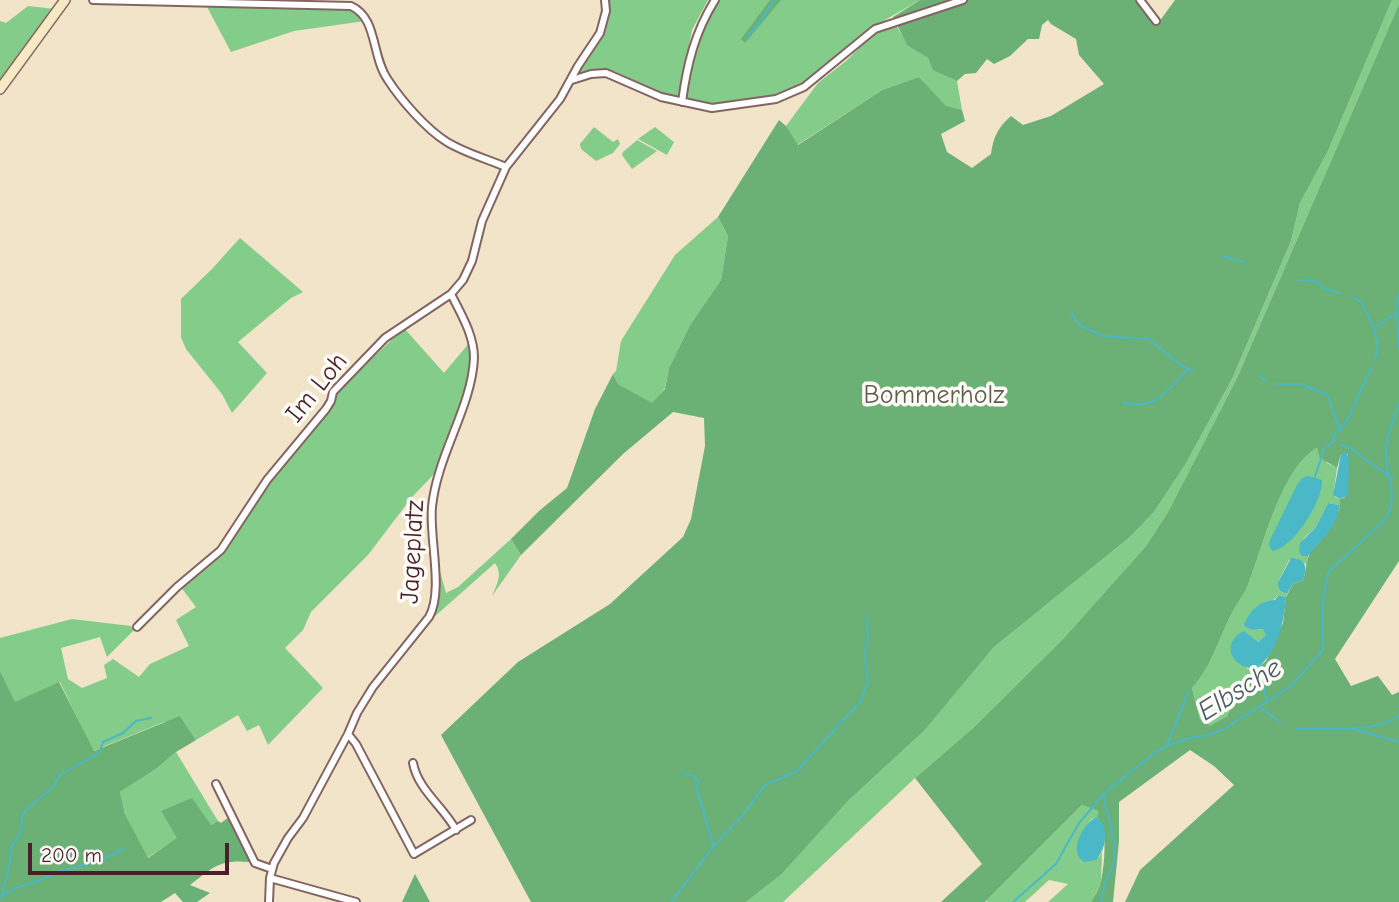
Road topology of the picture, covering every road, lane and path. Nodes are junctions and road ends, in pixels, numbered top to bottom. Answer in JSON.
{"nodes":[{"id":1,"x":65,"y":0,"type":"edge"},
{"id":2,"x":93,"y":0,"type":"edge"},
{"id":3,"x":605,"y":0,"type":"edge"},
{"id":4,"x":715,"y":0,"type":"edge"},
{"id":5,"x":962,"y":0,"type":"edge"},
{"id":6,"x":1140,"y":0,"type":"edge"},
{"id":7,"x":1156,"y":21,"type":"dead end"},
{"id":8,"x":572,"y":80,"type":"junction"},
{"id":9,"x":0,"y":89,"type":"edge"},
{"id":10,"x":682,"y":102,"type":"junction"},
{"id":11,"x":506,"y":167,"type":"junction"},
{"id":12,"x":451,"y":294,"type":"junction"},
{"id":13,"x":137,"y":628,"type":"dead end"},
{"id":14,"x":348,"y":734,"type":"junction"},
{"id":15,"x":413,"y":763,"type":"dead end"},
{"id":16,"x":216,"y":784,"type":"dead end"},
{"id":17,"x":471,"y":820,"type":"dead end"},
{"id":18,"x":456,"y":830,"type":"junction"},
{"id":19,"x":272,"y":869,"type":"junction"},
{"id":20,"x":270,"y":878,"type":"junction"},
{"id":21,"x":269,"y":902,"type":"edge"},
{"id":22,"x":356,"y":902,"type":"edge"}],
"edges":[{"from":1,"to":9,"type":"main road"},
{"from":2,"to":11,"type":"street"},
{"from":3,"to":8,"type":"street","name":"Im Loh"},
{"from":4,"to":10,"type":"street"},
{"from":5,"to":10,"type":"street"},
{"from":6,"to":7,"type":"street"},
{"from":8,"to":10,"type":"street"},
{"from":8,"to":11,"type":"street","name":"Im Loh"},
{"from":11,"to":12,"type":"street","name":"Im Loh"},
{"from":12,"to":13,"type":"street","name":"Im Loh"},
{"from":12,"to":14,"type":"street","name":"Jageplatz"},
{"from":14,"to":18,"type":"street"},
{"from":14,"to":19,"type":"street","name":"Jageplatz"},
{"from":15,"to":18,"type":"street"},
{"from":16,"to":19,"type":"street"},
{"from":17,"to":18,"type":"street"},
{"from":19,"to":20,"type":"street","name":"Jageplatz"},
{"from":20,"to":21,"type":"street","name":"Jageplatz"},
{"from":20,"to":22,"type":"street"}]}
